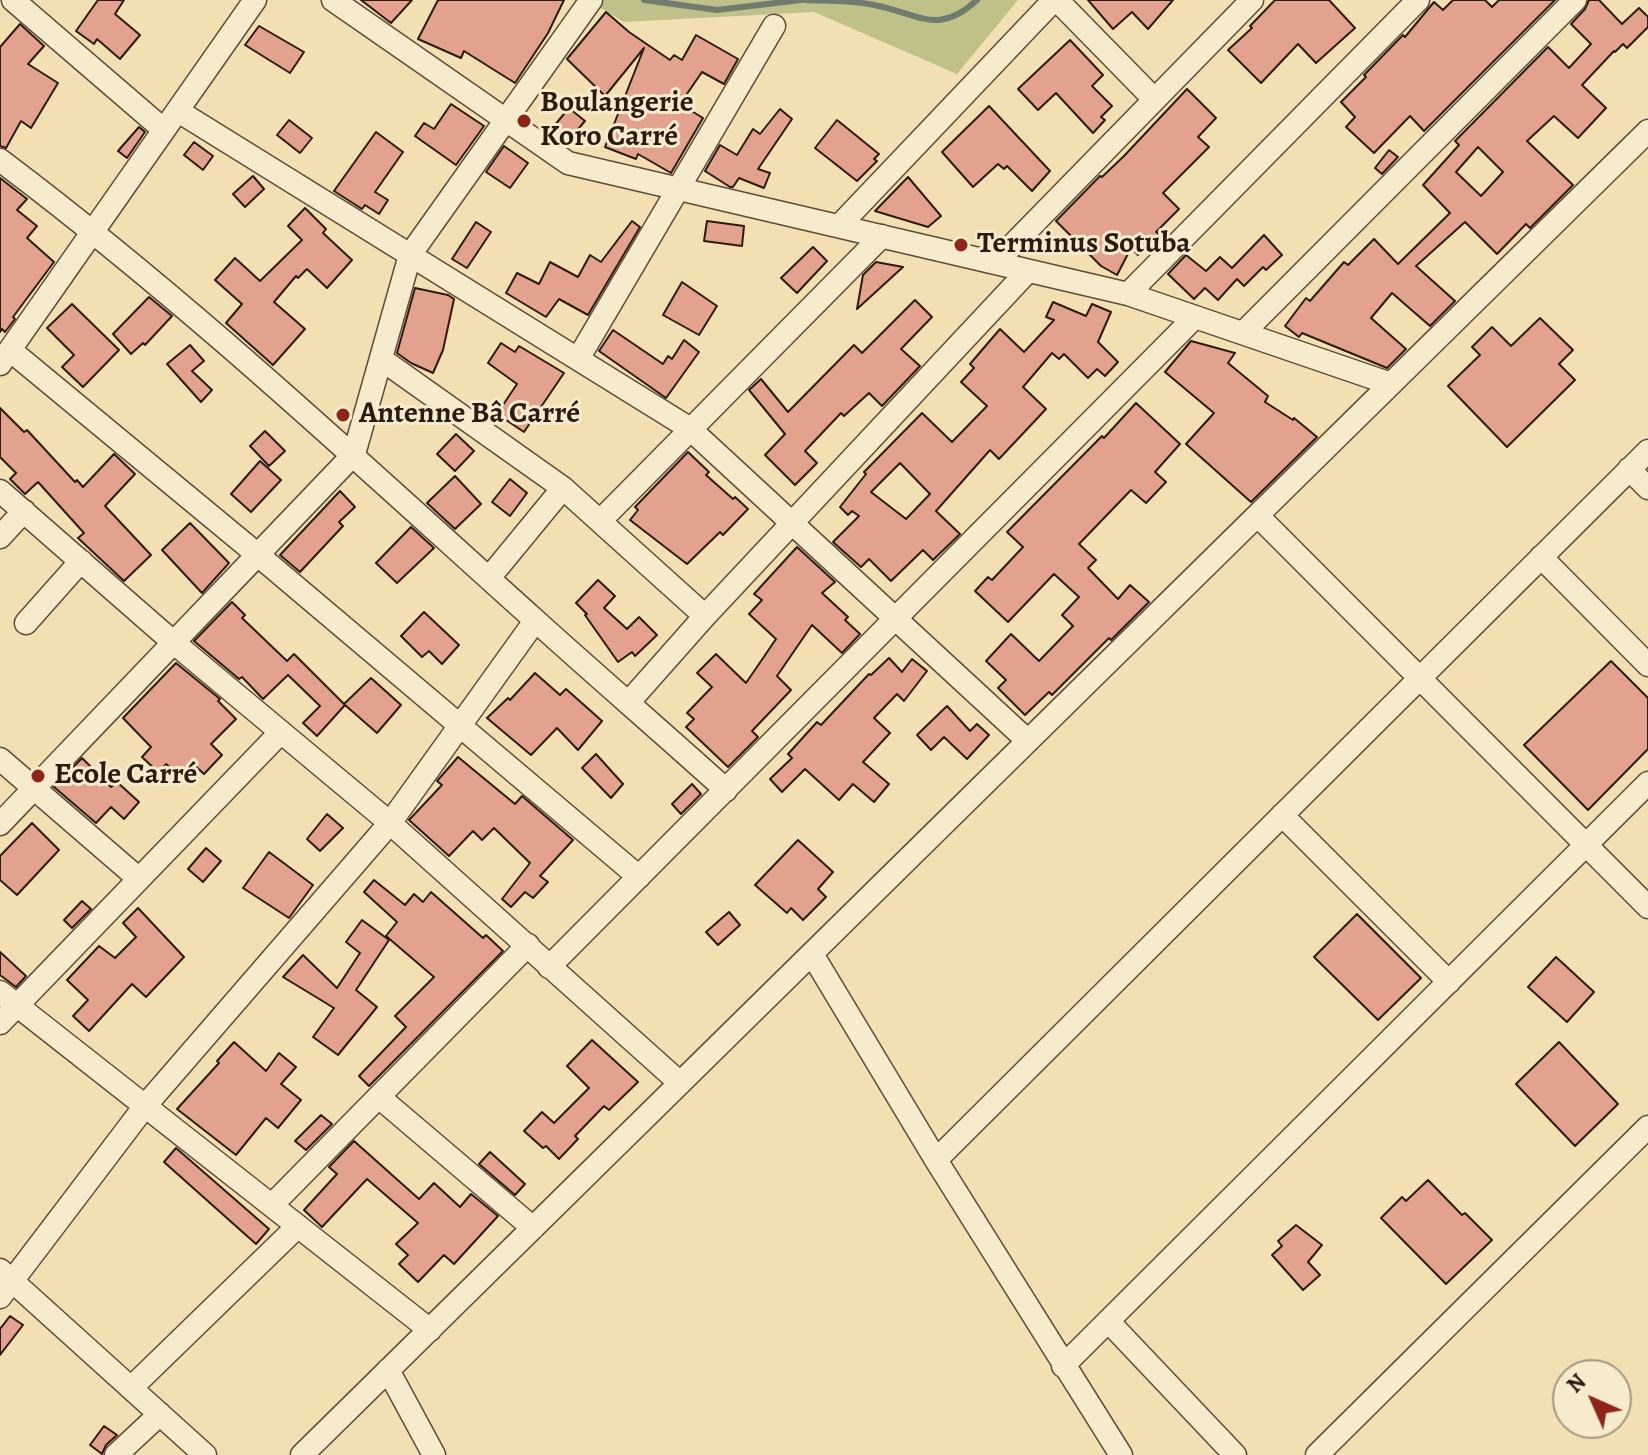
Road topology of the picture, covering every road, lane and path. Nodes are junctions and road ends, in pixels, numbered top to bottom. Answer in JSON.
{"nodes":[{"id":1,"x":13,"y":0,"type":"edge"},
{"id":2,"x":255,"y":0,"type":"edge"},
{"id":3,"x":333,"y":0,"type":"edge"},
{"id":4,"x":591,"y":0,"type":"edge"},
{"id":5,"x":1055,"y":0,"type":"edge"},
{"id":6,"x":1252,"y":0,"type":"edge"},
{"id":7,"x":1418,"y":0,"type":"edge"},
{"id":8,"x":1575,"y":0,"type":"edge"},
{"id":9,"x":774,"y":26,"type":"dead end"},
{"id":10,"x":1154,"y":99,"type":"junction"},
{"id":11,"x":178,"y":111,"type":"junction"},
{"id":12,"x":506,"y":120,"type":"junction"},
{"id":13,"x":164,"y":130,"type":"junction"},
{"id":14,"x":1648,"y":131,"type":"edge"},
{"id":15,"x":0,"y":160,"type":"edge"},
{"id":16,"x":679,"y":189,"type":"junction"},
{"id":17,"x":839,"y":226,"type":"junction"},
{"id":18,"x":94,"y":231,"type":"junction"},
{"id":19,"x":882,"y":236,"type":"junction"},
{"id":20,"x":410,"y":255,"type":"junction"},
{"id":21,"x":995,"y":263,"type":"junction"},
{"id":22,"x":1028,"y":271,"type":"junction"},
{"id":23,"x":1128,"y":294,"type":"junction"},
{"id":24,"x":1195,"y":317,"type":"junction"},
{"id":25,"x":1243,"y":333,"type":"junction"},
{"id":26,"x":5,"y":357,"type":"edge"},
{"id":27,"x":381,"y":359,"type":"junction"},
{"id":28,"x":578,"y":359,"type":"junction"},
{"id":29,"x":1391,"y":384,"type":"junction"},
{"id":30,"x":689,"y":428,"type":"junction"},
{"id":31,"x":1648,"y":451,"type":"edge"},
{"id":32,"x":354,"y":454,"type":"junction"},
{"id":33,"x":1629,"y":469,"type":"junction"},
{"id":34,"x":563,"y":488,"type":"junction"},
{"id":35,"x":1648,"y":488,"type":"edge"},
{"id":36,"x":0,"y":491,"type":"edge"},
{"id":37,"x":24,"y":511,"type":"junction"},
{"id":38,"x":1258,"y":516,"type":"junction"},
{"id":39,"x":601,"y":520,"type":"junction"},
{"id":40,"x":792,"y":523,"type":"junction"},
{"id":41,"x":0,"y":537,"type":"edge"},
{"id":42,"x":258,"y":555,"type":"junction"},
{"id":43,"x":1541,"y":557,"type":"junction"},
{"id":44,"x":81,"y":561,"type":"junction"},
{"id":45,"x":489,"y":578,"type":"junction"},
{"id":46,"x":705,"y":616,"type":"junction"},
{"id":47,"x":896,"y":619,"type":"junction"},
{"id":48,"x":535,"y":621,"type":"junction"},
{"id":49,"x":26,"y":623,"type":"dead end"},
{"id":50,"x":173,"y":642,"type":"junction"},
{"id":51,"x":1648,"y":665,"type":"edge"},
{"id":52,"x":1420,"y":678,"type":"junction"},
{"id":53,"x":628,"y":703,"type":"junction"},
{"id":54,"x":460,"y":726,"type":"junction"},
{"id":55,"x":281,"y":732,"type":"junction"},
{"id":56,"x":1028,"y":741,"type":"junction"},
{"id":57,"x":0,"y":759,"type":"edge"},
{"id":58,"x":1648,"y":783,"type":"edge"},
{"id":59,"x":34,"y":788,"type":"junction"},
{"id":60,"x":726,"y":790,"type":"junction"},
{"id":61,"x":1282,"y":815,"type":"junction"},
{"id":62,"x":390,"y":823,"type":"junction"},
{"id":63,"x":0,"y":824,"type":"edge"},
{"id":64,"x":1586,"y":845,"type":"junction"},
{"id":65,"x":639,"y":877,"type":"junction"},
{"id":66,"x":139,"y":879,"type":"junction"},
{"id":67,"x":1648,"y":907,"type":"edge"},
{"id":68,"x":528,"y":945,"type":"junction"},
{"id":69,"x":812,"y":954,"type":"junction"},
{"id":70,"x":549,"y":967,"type":"junction"},
{"id":71,"x":1449,"y":982,"type":"junction"},
{"id":72,"x":0,"y":992,"type":"edge"},
{"id":73,"x":18,"y":1006,"type":"junction"},
{"id":74,"x":0,"y":1023,"type":"edge"},
{"id":75,"x":680,"y":1083,"type":"junction"},
{"id":76,"x":379,"y":1097,"type":"junction"},
{"id":77,"x":145,"y":1106,"type":"junction"},
{"id":78,"x":1648,"y":1127,"type":"edge"},
{"id":79,"x":936,"y":1160,"type":"junction"},
{"id":80,"x":272,"y":1205,"type":"junction"},
{"id":81,"x":298,"y":1226,"type":"junction"},
{"id":82,"x":533,"y":1228,"type":"junction"},
{"id":83,"x":4,"y":1283,"type":"edge"},
{"id":84,"x":1108,"y":1321,"type":"junction"},
{"id":85,"x":430,"y":1330,"type":"junction"},
{"id":86,"x":1063,"y":1366,"type":"junction"},
{"id":87,"x":388,"y":1370,"type":"junction"},
{"id":88,"x":131,"y":1388,"type":"junction"},
{"id":89,"x":160,"y":1414,"type":"junction"},
{"id":90,"x":116,"y":1455,"type":"edge"},
{"id":91,"x":205,"y":1455,"type":"edge"},
{"id":92,"x":302,"y":1455,"type":"edge"},
{"id":93,"x":434,"y":1455,"type":"edge"},
{"id":94,"x":1121,"y":1455,"type":"edge"},
{"id":95,"x":1235,"y":1455,"type":"edge"},
{"id":96,"x":1317,"y":1455,"type":"edge"}],
"edges":[{"from":1,"to":13,"type":"street"},
{"from":2,"to":11,"type":"street"},
{"from":3,"to":12,"type":"street"},
{"from":4,"to":12,"type":"street"},
{"from":5,"to":10,"type":"street"},
{"from":5,"to":17,"type":"street"},
{"from":6,"to":10,"type":"street"},
{"from":7,"to":23,"type":"street"},
{"from":8,"to":25,"type":"street"},
{"from":9,"to":16,"type":"street"},
{"from":10,"to":21,"type":"street"},
{"from":11,"to":13,"type":"street"},
{"from":11,"to":20,"type":"street"},
{"from":12,"to":16,"type":"street"},
{"from":12,"to":20,"type":"street"},
{"from":13,"to":18,"type":"street"},
{"from":14,"to":29,"type":"street"},
{"from":15,"to":18,"type":"street"},
{"from":16,"to":17,"type":"street"},
{"from":16,"to":28,"type":"street"},
{"from":17,"to":19,"type":"street"},
{"from":18,"to":26,"type":"street"},
{"from":18,"to":32,"type":"street"},
{"from":19,"to":21,"type":"street"},
{"from":19,"to":30,"type":"street"},
{"from":20,"to":27,"type":"street"},
{"from":20,"to":28,"type":"street"},
{"from":21,"to":22,"type":"street"},
{"from":22,"to":23,"type":"street"},
{"from":22,"to":40,"type":"street"},
{"from":23,"to":24,"type":"street"},
{"from":24,"to":25,"type":"street"},
{"from":24,"to":47,"type":"street"},
{"from":25,"to":29,"type":"street"},
{"from":26,"to":42,"type":"street"},
{"from":27,"to":32,"type":"street"},
{"from":27,"to":34,"type":"street"},
{"from":28,"to":30,"type":"street"},
{"from":29,"to":38,"type":"street"},
{"from":30,"to":39,"type":"street"},
{"from":30,"to":40,"type":"street"},
{"from":31,"to":33,"type":"street"},
{"from":32,"to":42,"type":"street"},
{"from":32,"to":45,"type":"street"},
{"from":33,"to":35,"type":"street"},
{"from":33,"to":43,"type":"street"},
{"from":34,"to":39,"type":"street"},
{"from":34,"to":45,"type":"street"},
{"from":36,"to":37,"type":"street"},
{"from":37,"to":41,"type":"street"},
{"from":37,"to":44,"type":"street"},
{"from":38,"to":52,"type":"street"},
{"from":38,"to":56,"type":"street"},
{"from":39,"to":46,"type":"street"},
{"from":40,"to":46,"type":"street"},
{"from":40,"to":47,"type":"street"},
{"from":42,"to":50,"type":"street"},
{"from":42,"to":54,"type":"street"},
{"from":43,"to":51,"type":"street"},
{"from":43,"to":52,"type":"street"},
{"from":44,"to":49,"type":"street"},
{"from":44,"to":50,"type":"street"},
{"from":45,"to":48,"type":"street"},
{"from":46,"to":53,"type":"street"},
{"from":47,"to":56,"type":"street"},
{"from":47,"to":60,"type":"street"},
{"from":48,"to":53,"type":"street"},
{"from":48,"to":54,"type":"street"},
{"from":50,"to":55,"type":"street"},
{"from":50,"to":59,"type":"street"},
{"from":52,"to":61,"type":"street"},
{"from":52,"to":64,"type":"street"},
{"from":53,"to":60,"type":"street"},
{"from":54,"to":62,"type":"street"},
{"from":54,"to":65,"type":"street"},
{"from":55,"to":62,"type":"street"},
{"from":55,"to":66,"type":"street"},
{"from":56,"to":69,"type":"street"},
{"from":57,"to":59,"type":"street"},
{"from":58,"to":64,"type":"street"},
{"from":59,"to":63,"type":"street"},
{"from":59,"to":66,"type":"street"},
{"from":60,"to":65,"type":"street"},
{"from":61,"to":71,"type":"street"},
{"from":61,"to":79,"type":"street"},
{"from":62,"to":68,"type":"street"},
{"from":62,"to":77,"type":"street"},
{"from":64,"to":67,"type":"street"},
{"from":64,"to":71,"type":"street"},
{"from":65,"to":70,"type":"street"},
{"from":66,"to":73,"type":"street"},
{"from":68,"to":70,"type":"street"},
{"from":68,"to":76,"type":"street"},
{"from":69,"to":75,"type":"street"},
{"from":69,"to":79,"type":"street"},
{"from":70,"to":75,"type":"street"},
{"from":71,"to":84,"type":"street"},
{"from":72,"to":73,"type":"street"},
{"from":73,"to":74,"type":"street"},
{"from":73,"to":77,"type":"street"},
{"from":75,"to":82,"type":"street"},
{"from":76,"to":80,"type":"street"},
{"from":76,"to":82,"type":"street"},
{"from":77,"to":80,"type":"street"},
{"from":77,"to":83,"type":"street"},
{"from":78,"to":96,"type":"street"},
{"from":79,"to":86,"type":"street"},
{"from":80,"to":81,"type":"street"},
{"from":81,"to":85,"type":"street"},
{"from":81,"to":88,"type":"street"},
{"from":82,"to":85,"type":"street"},
{"from":83,"to":88,"type":"street"},
{"from":84,"to":86,"type":"street"},
{"from":84,"to":95,"type":"street"},
{"from":85,"to":87,"type":"street"},
{"from":86,"to":94,"type":"street"},
{"from":87,"to":92,"type":"street"},
{"from":87,"to":93,"type":"street"},
{"from":88,"to":89,"type":"street"},
{"from":89,"to":90,"type":"street"},
{"from":89,"to":91,"type":"street"}]}
